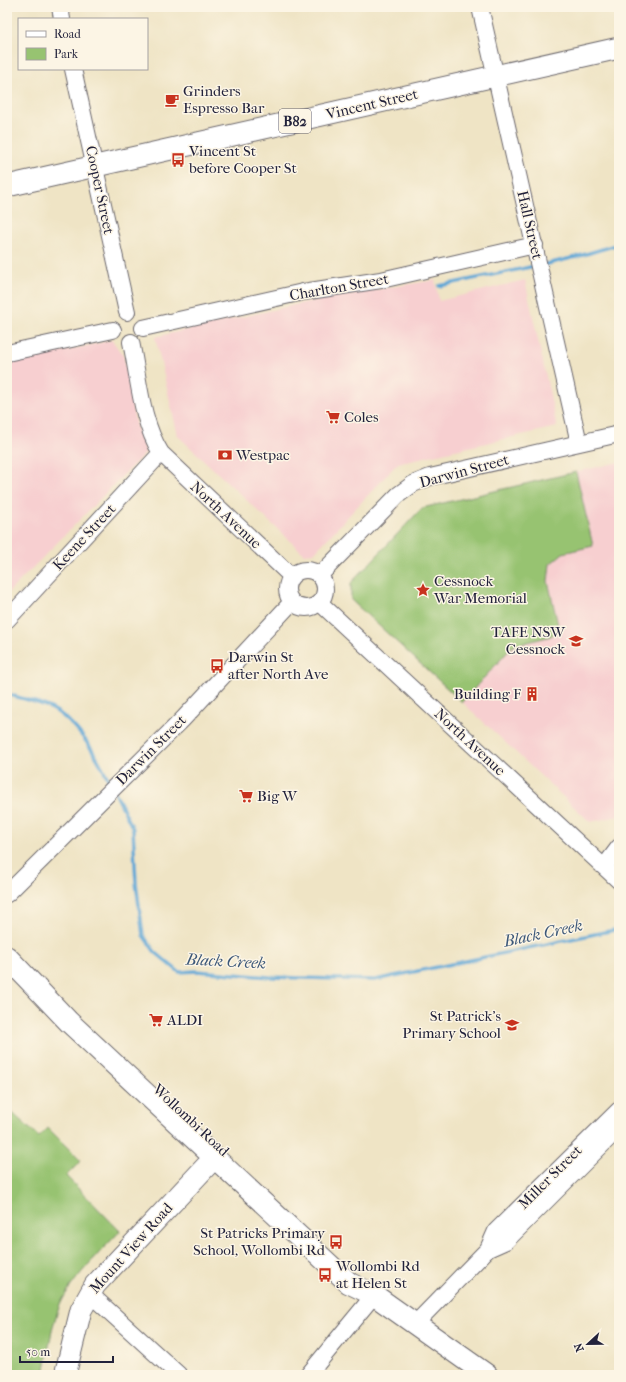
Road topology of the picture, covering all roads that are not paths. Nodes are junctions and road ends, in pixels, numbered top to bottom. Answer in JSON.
{"nodes":[{"id":1,"x":60,"y":7,"type":"edge"},
{"id":2,"x":480,"y":7,"type":"edge"},
{"id":3,"x":62,"y":18,"type":"edge"},
{"id":4,"x":619,"y":48,"type":"edge"},
{"id":5,"x":73,"y":70,"type":"edge"},
{"id":6,"x":496,"y":76,"type":"junction"},
{"id":7,"x":95,"y":166,"type":"junction"},
{"id":8,"x":7,"y":186,"type":"edge"},
{"id":9,"x":538,"y":259,"type":"junction"},
{"id":10,"x":127,"y":312,"type":"junction"},
{"id":11,"x":143,"y":328,"type":"junction"},
{"id":12,"x":113,"y":330,"type":"junction"},
{"id":13,"x":131,"y":342,"type":"junction"},
{"id":14,"x":7,"y":353,"type":"edge"},
{"id":15,"x":619,"y":434,"type":"edge"},
{"id":16,"x":579,"y":443,"type":"junction"},
{"id":17,"x":161,"y":453,"type":"junction"},
{"id":18,"x":320,"y":574,"type":"junction"},
{"id":19,"x":291,"y":576,"type":"junction"},
{"id":20,"x":292,"y":602,"type":"junction"},
{"id":21,"x":320,"y":602,"type":"junction"},
{"id":22,"x":7,"y":620,"type":"edge"},
{"id":23,"x":619,"y":847,"type":"edge"},
{"id":24,"x":604,"y":867,"type":"junction"},
{"id":25,"x":619,"y":881,"type":"edge"},
{"id":26,"x":7,"y":894,"type":"edge"},
{"id":27,"x":7,"y":946,"type":"edge"},
{"id":28,"x":7,"y":957,"type":"edge"},
{"id":29,"x":180,"y":1110,"type":"junction"},
{"id":30,"x":619,"y":1110,"type":"edge"},
{"id":31,"x":619,"y":1128,"type":"edge"},
{"id":32,"x":214,"y":1158,"type":"junction"},
{"id":33,"x":261,"y":1185,"type":"junction"},
{"id":34,"x":488,"y":1249,"type":"junction"},
{"id":35,"x":89,"y":1294,"type":"junction"},
{"id":36,"x":374,"y":1295,"type":"junction"},
{"id":37,"x":415,"y":1324,"type":"junction"},
{"id":38,"x":65,"y":1375,"type":"edge"},
{"id":39,"x":179,"y":1375,"type":"edge"},
{"id":40,"x":308,"y":1375,"type":"edge"},
{"id":41,"x":487,"y":1375,"type":"edge"}],
"edges":[{"from":1,"to":3,"type":"street"},
{"from":2,"to":6,"type":"street","name":"Hall Street"},
{"from":4,"to":6,"type":"main road","name":"Vincent Street","number":"B82"},
{"from":5,"to":7,"type":"street","name":"Cooper Street"},
{"from":6,"to":7,"type":"main road","name":"Vincent Street","number":"B82"},
{"from":6,"to":9,"type":"street","name":"Hall Street"},
{"from":7,"to":8,"type":"main road","name":"Vincent Street","number":"B82"},
{"from":7,"to":10,"type":"street","name":"Cooper Street"},
{"from":9,"to":11,"type":"street","name":"Charlton Street"},
{"from":9,"to":16,"type":"street","name":"Hall Street"},
{"from":10,"to":11,"type":"street"},
{"from":10,"to":12,"type":"street"},
{"from":11,"to":13,"type":"street"},
{"from":12,"to":13,"type":"street"},
{"from":12,"to":14,"type":"street"},
{"from":13,"to":17,"type":"street"},
{"from":15,"to":16,"type":"street","name":"Darwin Street"},
{"from":16,"to":18,"type":"street","name":"Darwin Street"},
{"from":17,"to":19,"type":"street","name":"North Avenue"},
{"from":17,"to":22,"type":"street","name":"Keene Street"},
{"from":18,"to":19,"type":"street"},
{"from":18,"to":21,"type":"street"},
{"from":19,"to":20,"type":"street"},
{"from":20,"to":21,"type":"street"},
{"from":20,"to":26,"type":"street","name":"Darwin Street"},
{"from":21,"to":24,"type":"street","name":"North Avenue"},
{"from":23,"to":24,"type":"street"},
{"from":24,"to":25,"type":"street","name":"North Avenue"},
{"from":27,"to":29,"type":"main road","name":"Wollombi Road"},
{"from":28,"to":32,"type":"main road","name":"Wollombi Road"},
{"from":29,"to":32,"type":"main road"},
{"from":29,"to":33,"type":"main road","name":"Wollombi Road"},
{"from":30,"to":34,"type":"street","name":"Miller Street"},
{"from":31,"to":34,"type":"street","name":"Miller Street"},
{"from":32,"to":33,"type":"main road"},
{"from":32,"to":35,"type":"main road","name":"Mount View Road"},
{"from":32,"to":36,"type":"main road","name":"Wollombi Road"},
{"from":33,"to":36,"type":"main road","name":"Wollombi Road"},
{"from":34,"to":37,"type":"street","name":"Miller Street"},
{"from":35,"to":38,"type":"main road","name":"Mount View Road"},
{"from":35,"to":39,"type":"street"},
{"from":36,"to":37,"type":"main road","name":"Wollombi Road"},
{"from":36,"to":40,"type":"street"},
{"from":37,"to":41,"type":"main road","name":"Wollombi Road"}]}
